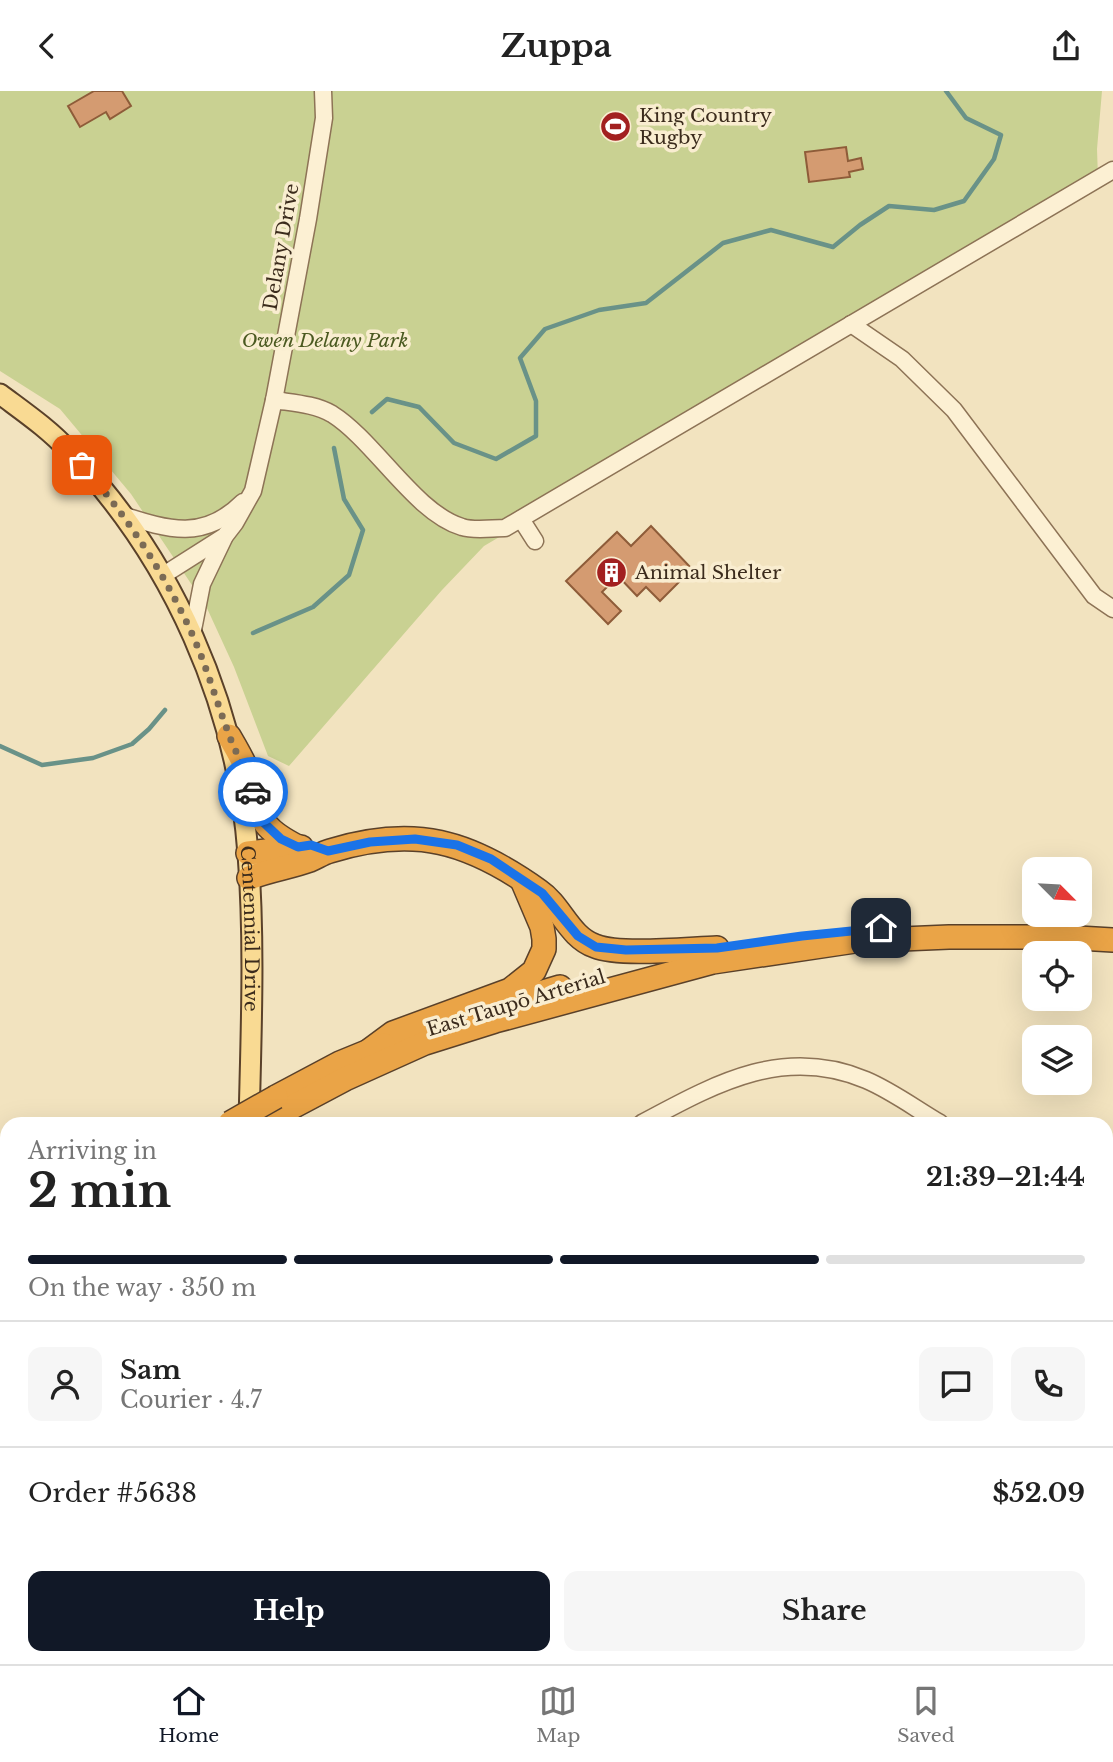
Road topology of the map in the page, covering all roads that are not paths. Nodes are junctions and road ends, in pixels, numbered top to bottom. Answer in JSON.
{"nodes":[{"id":1,"x":323,"y":91,"type":"edge"},
{"id":2,"x":1113,"y":170,"type":"edge"},
{"id":3,"x":852,"y":324,"type":"junction"},
{"id":4,"x":0,"y":394,"type":"edge"},
{"id":5,"x":274,"y":400,"type":"junction"},
{"id":6,"x":253,"y":491,"type":"junction"},
{"id":7,"x":122,"y":515,"type":"junction"},
{"id":8,"x":521,"y":519,"type":"junction"},
{"id":9,"x":225,"y":535,"type":"junction"},
{"id":10,"x":535,"y":541,"type":"dead end"},
{"id":11,"x":162,"y":576,"type":"junction"},
{"id":12,"x":1113,"y":609,"type":"edge"},
{"id":13,"x":192,"y":635,"type":"junction"},
{"id":14,"x":229,"y":736,"type":"junction"},
{"id":15,"x":298,"y":847,"type":"junction"},
{"id":16,"x":328,"y":851,"type":"junction"},
{"id":17,"x":248,"y":853,"type":"junction"},
{"id":18,"x":249,"y":877,"type":"junction"},
{"id":19,"x":522,"y":880,"type":"junction"},
{"id":20,"x":1113,"y":932,"type":"edge"},
{"id":21,"x":1113,"y":940,"type":"edge"},
{"id":22,"x":717,"y":948,"type":"junction"},
{"id":23,"x":367,"y":1052,"type":"junction"},
{"id":24,"x":272,"y":1112,"type":"edge"},
{"id":25,"x":249,"y":1117,"type":"edge"},
{"id":26,"x":253,"y":1117,"type":"edge"},
{"id":27,"x":654,"y":1117,"type":"edge"},
{"id":28,"x":930,"y":1117,"type":"edge"}],
"edges":[{"from":1,"to":5,"type":"street","name":"Delany Drive"},
{"from":2,"to":3,"type":"street"},
{"from":3,"to":8,"type":"street"},
{"from":3,"to":12,"type":"street"},
{"from":4,"to":7,"type":"main road","name":"Centennial Drive"},
{"from":5,"to":6,"type":"street","name":"Delany Drive"},
{"from":5,"to":8,"type":"street"},
{"from":6,"to":7,"type":"street"},
{"from":6,"to":9,"type":"street","name":"Delany Drive"},
{"from":7,"to":11,"type":"main road","name":"Centennial Drive"},
{"from":8,"to":10,"type":"street"},
{"from":9,"to":11,"type":"street","name":"Delany Drive"},
{"from":9,"to":13,"type":"street"},
{"from":11,"to":13,"type":"main road","name":"Centennial Drive"},
{"from":13,"to":14,"type":"main road","name":"Centennial Drive"},
{"from":14,"to":15,"type":"highway"},
{"from":14,"to":17,"type":"main road","name":"Centennial Drive"},
{"from":15,"to":16,"type":"highway"},
{"from":15,"to":17,"type":"highway"},
{"from":16,"to":18,"type":"highway"},
{"from":16,"to":19,"type":"highway"},
{"from":17,"to":18,"type":"main road","name":"Centennial Drive"},
{"from":18,"to":25,"type":"main road","name":"Centennial Drive"},
{"from":19,"to":22,"type":"highway"},
{"from":19,"to":23,"type":"highway"},
{"from":20,"to":22,"type":"highway","name":"East Taupō Arterial"},
{"from":21,"to":24,"type":"highway","name":"East Taupō Arterial"},
{"from":22,"to":23,"type":"highway","name":"East Taupō Arterial"},
{"from":23,"to":24,"type":"highway","name":"East Taupō Arterial"},
{"from":24,"to":26,"type":"highway","name":"East Taupō Arterial","bridge":true},
{"from":27,"to":28,"type":"street"}]}
